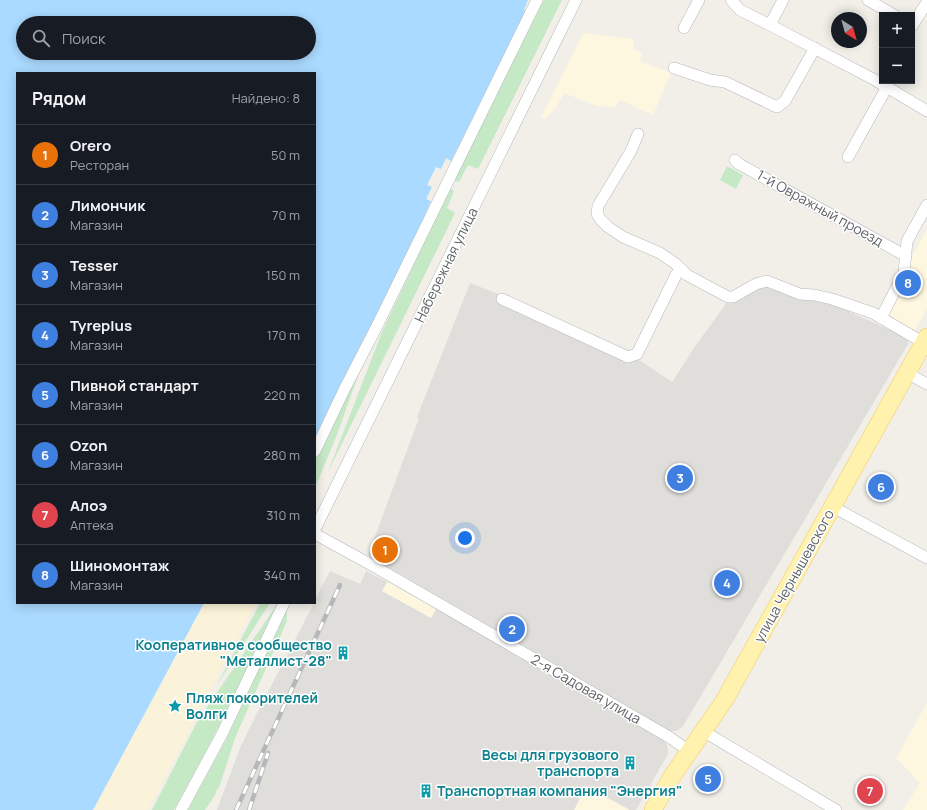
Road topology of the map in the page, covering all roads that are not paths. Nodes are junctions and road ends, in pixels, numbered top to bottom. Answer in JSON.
{"nodes":[{"id":1,"x":537,"y":0,"type":"edge"},
{"id":2,"x":576,"y":0,"type":"edge"},
{"id":3,"x":699,"y":0,"type":"edge"},
{"id":4,"x":731,"y":0,"type":"edge"},
{"id":5,"x":784,"y":0,"type":"edge"},
{"id":6,"x":868,"y":0,"type":"edge"},
{"id":7,"x":927,"y":2,"type":"edge"},
{"id":8,"x":889,"y":12,"type":"edge"},
{"id":9,"x":915,"y":21,"type":"edge"},
{"id":10,"x":770,"y":25,"type":"junction"},
{"id":11,"x":684,"y":28,"type":"dead end"},
{"id":12,"x":815,"y":48,"type":"junction"},
{"id":13,"x":674,"y":68,"type":"dead end"},
{"id":14,"x":885,"y":85,"type":"edge"},
{"id":15,"x":927,"y":111,"type":"edge"},
{"id":16,"x":638,"y":134,"type":"dead end"},
{"id":17,"x":848,"y":157,"type":"dead end"},
{"id":18,"x":735,"y":160,"type":"dead end"},
{"id":19,"x":927,"y":205,"type":"edge"},
{"id":20,"x":906,"y":256,"type":"junction"},
{"id":21,"x":681,"y":269,"type":"junction"},
{"id":22,"x":502,"y":299,"type":"dead end"},
{"id":23,"x":881,"y":318,"type":"junction"},
{"id":24,"x":925,"y":340,"type":"edge"},
{"id":25,"x":907,"y":373,"type":"junction"},
{"id":26,"x":927,"y":384,"type":"edge"},
{"id":27,"x":316,"y":448,"type":"edge"},
{"id":28,"x":833,"y":508,"type":"junction"},
{"id":29,"x":316,"y":527,"type":"edge"},
{"id":30,"x":316,"y":535,"type":"edge"},
{"id":31,"x":927,"y":558,"type":"edge"},
{"id":32,"x":284,"y":604,"type":"edge"},
{"id":33,"x":703,"y":731,"type":"junction"},
{"id":34,"x":689,"y":751,"type":"junction"},
{"id":35,"x":182,"y":810,"type":"edge"},
{"id":36,"x":653,"y":810,"type":"edge"},
{"id":37,"x":836,"y":810,"type":"edge"}],
"edges":[{"from":1,"to":27,"type":"street"},
{"from":2,"to":29,"type":"street","name":"Набережная улица"},
{"from":3,"to":11,"type":"street"},
{"from":4,"to":10,"type":"street"},
{"from":5,"to":10,"type":"street"},
{"from":6,"to":8,"type":"street"},
{"from":7,"to":9,"type":"street"},
{"from":10,"to":12,"type":"street"},
{"from":12,"to":13,"type":"street"},
{"from":12,"to":14,"type":"street"},
{"from":14,"to":15,"type":"street"},
{"from":14,"to":17,"type":"street"},
{"from":16,"to":21,"type":"street"},
{"from":18,"to":20,"type":"street","name":"1-й Овражный проезд"},
{"from":19,"to":20,"type":"street"},
{"from":20,"to":23,"type":"street"},
{"from":21,"to":22,"type":"street"},
{"from":21,"to":23,"type":"street"},
{"from":23,"to":24,"type":"street"},
{"from":24,"to":25,"type":"main road","name":"улица Чернышевского"},
{"from":25,"to":26,"type":"street"},
{"from":25,"to":28,"type":"main road","name":"улица Чернышевского"},
{"from":28,"to":31,"type":"street"},
{"from":28,"to":33,"type":"main road","name":"улица Чернышевского"},
{"from":30,"to":34,"type":"street","name":"2-я Садовая улица"},
{"from":32,"to":35,"type":"street"},
{"from":33,"to":34,"type":"main road","name":"улица Чернышевского"},
{"from":33,"to":37,"type":"street"},
{"from":34,"to":36,"type":"main road","name":"улица Чернышевского"}]}
